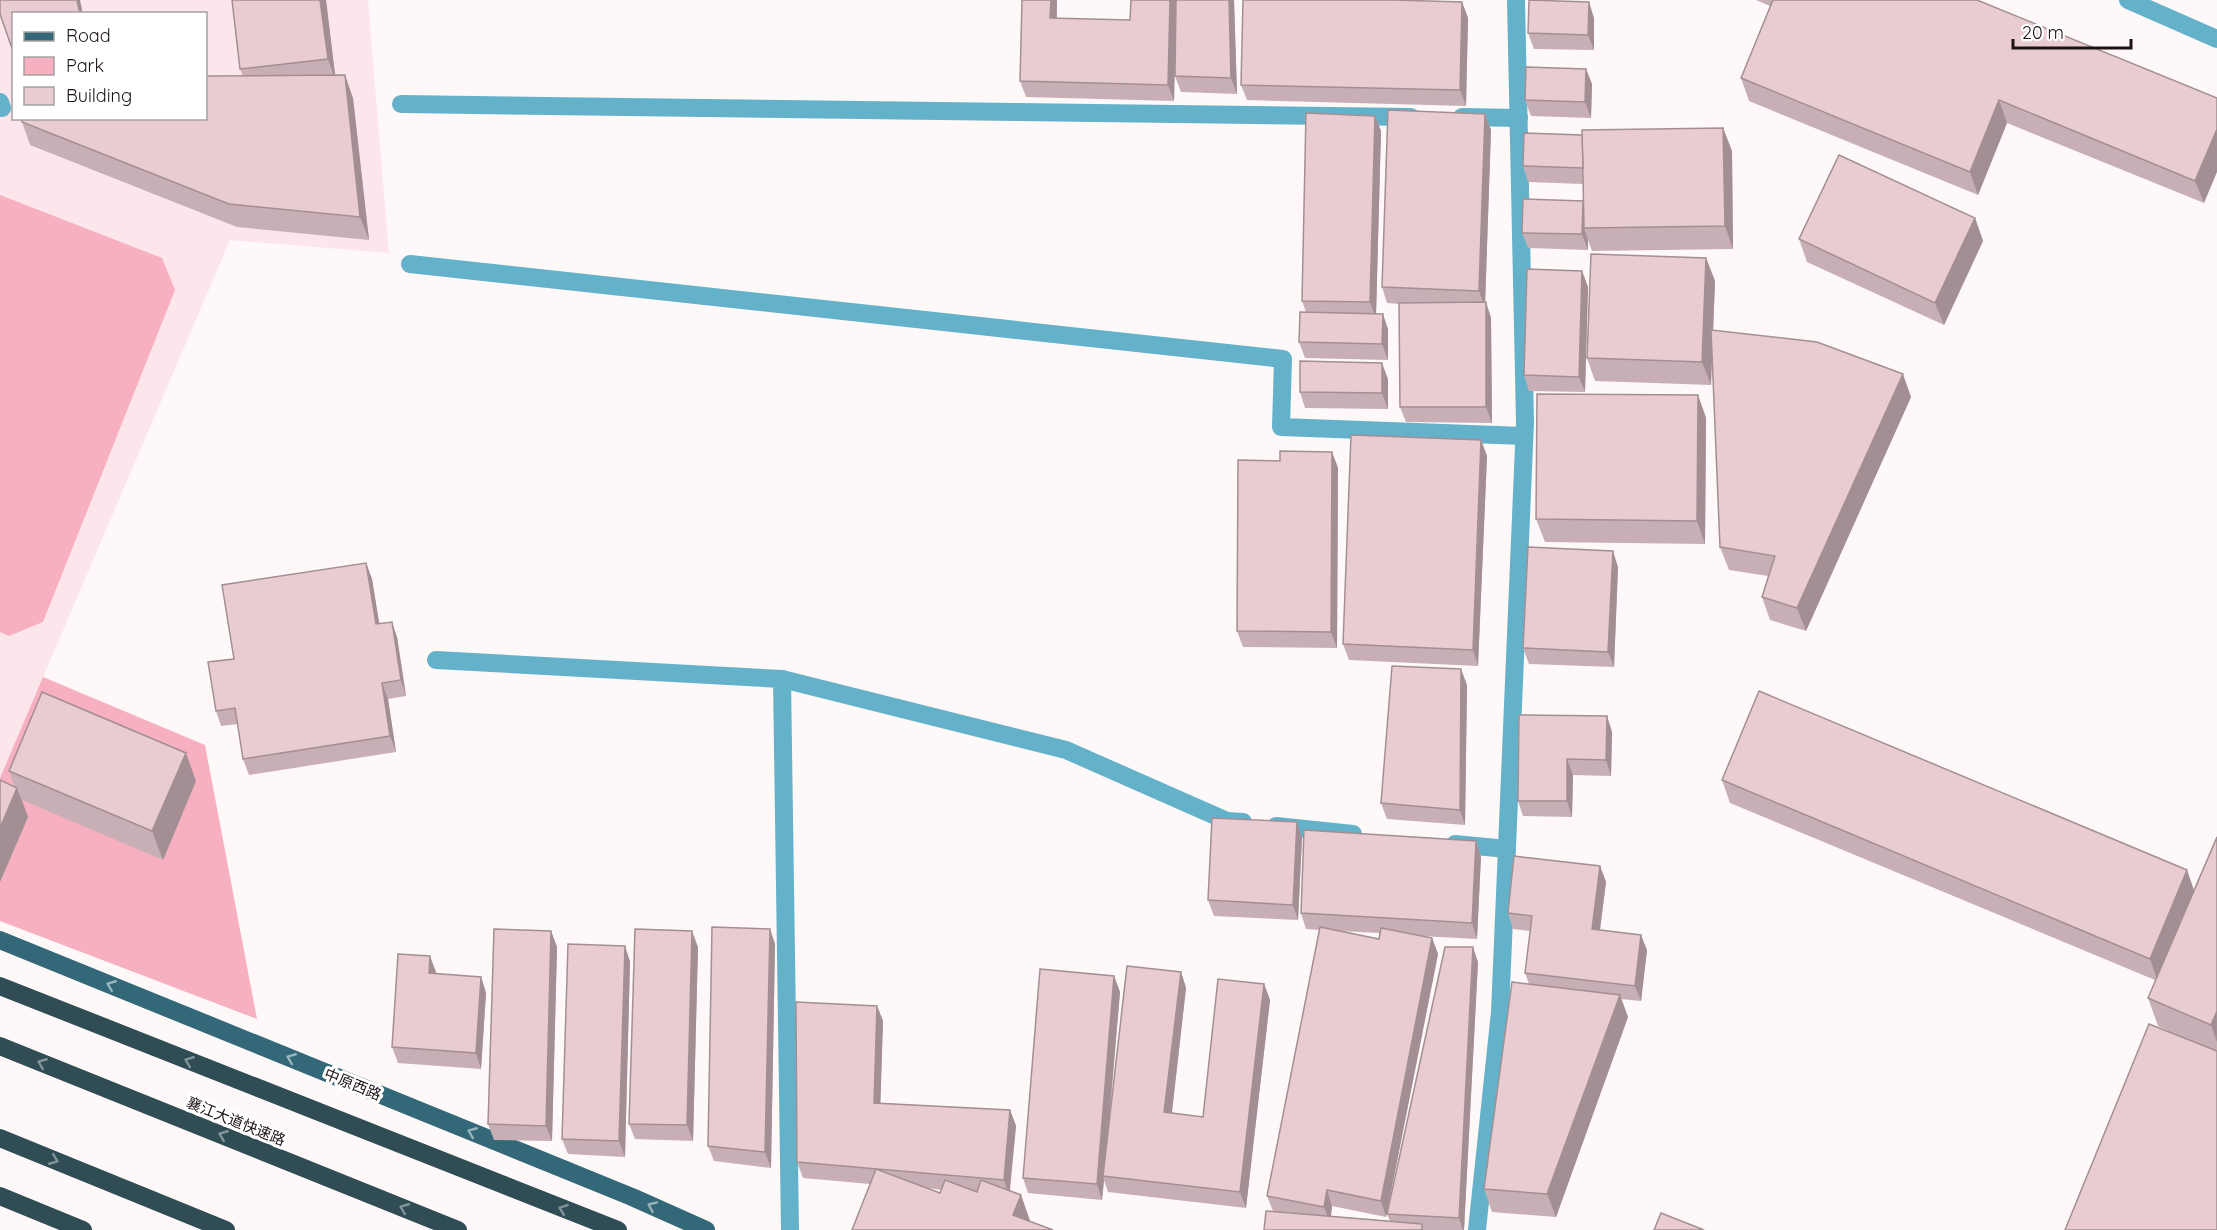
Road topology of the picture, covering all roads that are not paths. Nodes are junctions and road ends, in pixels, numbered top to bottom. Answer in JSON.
{"nodes":[{"id":1,"x":1516,"y":0,"type":"edge"},
{"id":2,"x":2128,"y":0,"type":"edge"},
{"id":3,"x":2217,"y":39,"type":"edge"},
{"id":4,"x":401,"y":104,"type":"dead end"},
{"id":5,"x":1424,"y":117,"type":"edge"},
{"id":6,"x":1448,"y":117,"type":"edge"},
{"id":7,"x":1519,"y":118,"type":"junction"},
{"id":8,"x":410,"y":264,"type":"dead end"},
{"id":9,"x":1524,"y":436,"type":"junction"},
{"id":10,"x":436,"y":660,"type":"dead end"},
{"id":11,"x":782,"y":679,"type":"junction"},
{"id":12,"x":1367,"y":835,"type":"edge"},
{"id":13,"x":1437,"y":842,"type":"edge"},
{"id":14,"x":1507,"y":849,"type":"junction"},
{"id":15,"x":0,"y":940,"type":"edge"},
{"id":16,"x":0,"y":986,"type":"edge"},
{"id":17,"x":0,"y":1046,"type":"edge"},
{"id":18,"x":0,"y":1138,"type":"edge"},
{"id":19,"x":0,"y":1196,"type":"edge"},
{"id":20,"x":83,"y":1230,"type":"edge"},
{"id":21,"x":226,"y":1230,"type":"edge"},
{"id":22,"x":458,"y":1230,"type":"edge"},
{"id":23,"x":618,"y":1230,"type":"edge"},
{"id":24,"x":706,"y":1230,"type":"edge"},
{"id":25,"x":790,"y":1230,"type":"edge"},
{"id":26,"x":1477,"y":1230,"type":"edge"}],
"edges":[{"from":1,"to":7,"type":"street"},
{"from":2,"to":3,"type":"street"},
{"from":4,"to":5,"type":"street"},
{"from":6,"to":7,"type":"street"},
{"from":7,"to":9,"type":"street"},
{"from":8,"to":9,"type":"street"},
{"from":9,"to":14,"type":"street"},
{"from":10,"to":11,"type":"street"},
{"from":11,"to":12,"type":"street"},
{"from":11,"to":25,"type":"street"},
{"from":13,"to":14,"type":"street"},
{"from":14,"to":26,"type":"street"},
{"from":24,"to":15,"type":"main road","name":"中原西路","one_way":true},
{"from":23,"to":16,"type":"highway","one_way":true},
{"from":22,"to":17,"type":"highway","name":"襄江大道快速路","one_way":true},
{"from":18,"to":21,"type":"highway","one_way":true},
{"from":19,"to":20,"type":"highway"}]}
